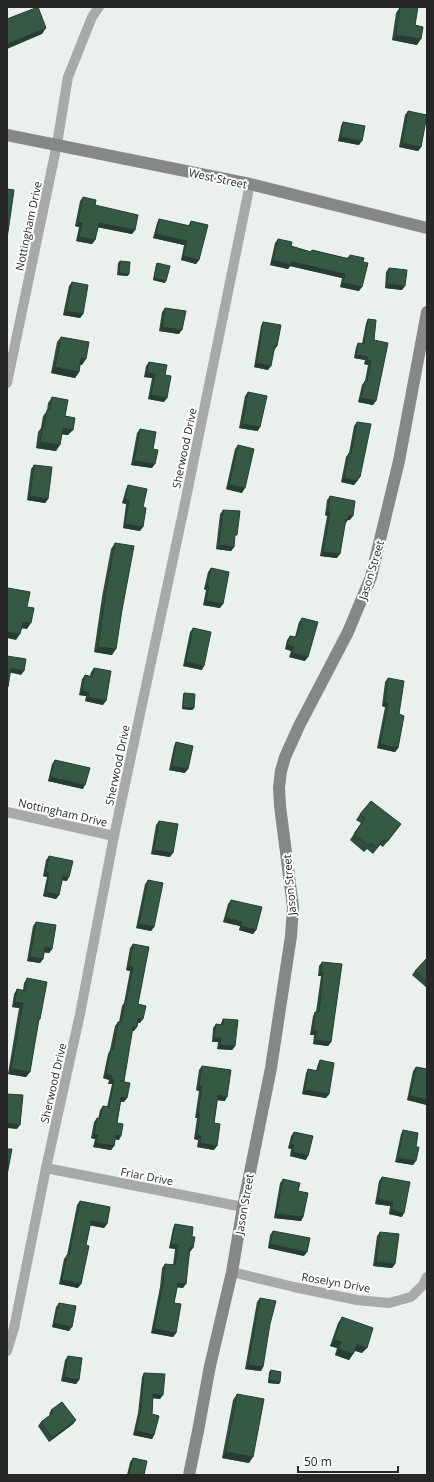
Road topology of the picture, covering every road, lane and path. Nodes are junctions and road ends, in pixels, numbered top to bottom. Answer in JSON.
{"nodes":[{"id":1,"x":99,"y":7,"type":"edge"},
{"id":2,"x":7,"y":135,"type":"edge"},
{"id":3,"x":57,"y":144,"type":"junction"},
{"id":4,"x":250,"y":184,"type":"junction"},
{"id":5,"x":427,"y":228,"type":"edge"},
{"id":6,"x":427,"y":312,"type":"edge"},
{"id":7,"x":7,"y":383,"type":"edge"},
{"id":8,"x":7,"y":812,"type":"edge"},
{"id":9,"x":114,"y":836,"type":"junction"},
{"id":10,"x":46,"y":1168,"type":"junction"},
{"id":11,"x":242,"y":1207,"type":"junction"},
{"id":12,"x":232,"y":1272,"type":"junction"},
{"id":13,"x":427,"y":1278,"type":"edge"},
{"id":14,"x":7,"y":1351,"type":"edge"},
{"id":15,"x":189,"y":1475,"type":"edge"}],
"edges":[{"from":1,"to":3,"type":"street","name":"Nottingham Drive"},
{"from":2,"to":3,"type":"street","name":"West Street"},
{"from":3,"to":4,"type":"street","name":"West Street"},
{"from":3,"to":7,"type":"street","name":"Nottingham Drive"},
{"from":4,"to":5,"type":"street","name":"West Street"},
{"from":4,"to":9,"type":"street","name":"Sherwood Drive"},
{"from":6,"to":11,"type":"street","name":"Jason Street"},
{"from":8,"to":9,"type":"street","name":"Nottingham Drive"},
{"from":9,"to":10,"type":"street","name":"Sherwood Drive"},
{"from":10,"to":11,"type":"street","name":"Friar Drive"},
{"from":10,"to":14,"type":"street","name":"Sherwood Drive"},
{"from":11,"to":12,"type":"street","name":"Jason Street"},
{"from":12,"to":13,"type":"street","name":"Roselyn Drive"},
{"from":12,"to":15,"type":"street","name":"Jason Street"}]}
